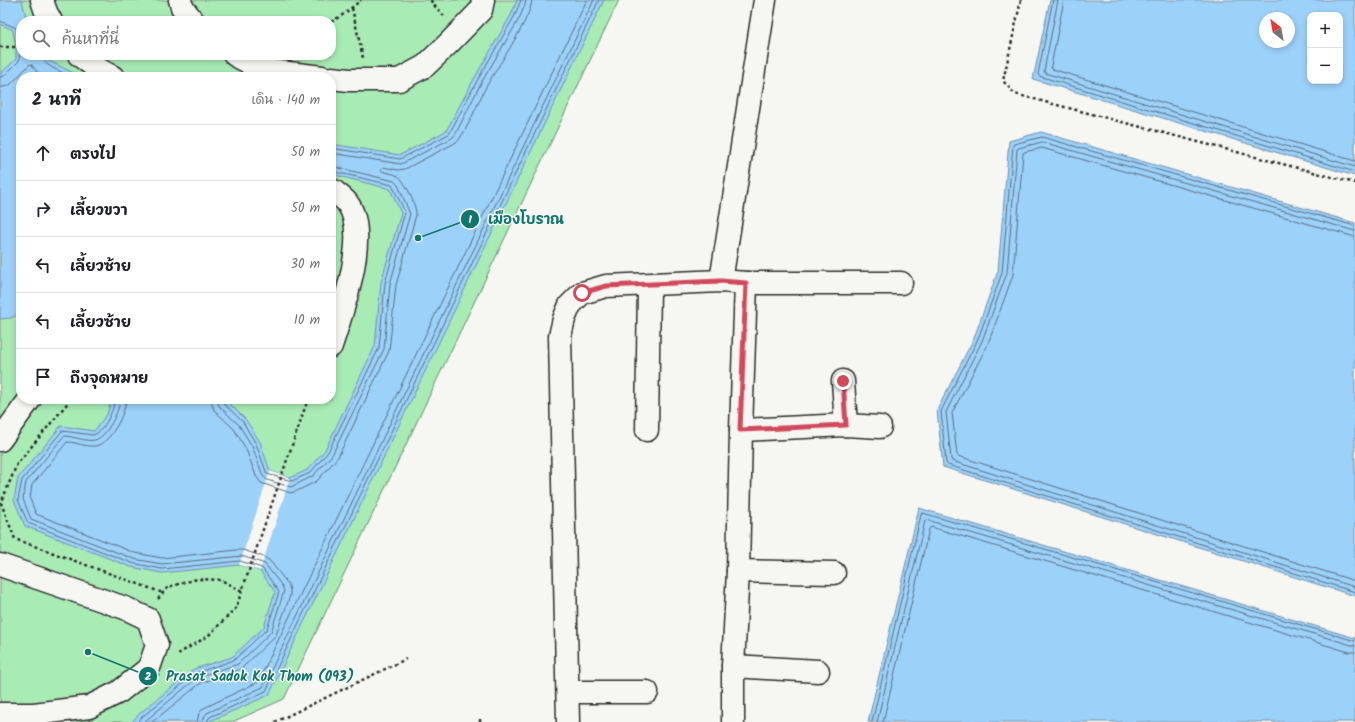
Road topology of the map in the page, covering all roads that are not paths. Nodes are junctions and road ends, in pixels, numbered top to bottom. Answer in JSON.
{"nodes":[{"id":1,"x":42,"y":0,"type":"edge"},
{"id":2,"x":180,"y":0,"type":"edge"},
{"id":3,"x":483,"y":0,"type":"edge"},
{"id":4,"x":765,"y":0,"type":"edge"},
{"id":5,"x":48,"y":16,"type":"edge"},
{"id":6,"x":189,"y":16,"type":"edge"},
{"id":7,"x":85,"y":60,"type":"edge"},
{"id":8,"x":242,"y":60,"type":"edge"},
{"id":9,"x":104,"y":72,"type":"edge"},
{"id":10,"x":255,"y":72,"type":"edge"},
{"id":11,"x":336,"y":79,"type":"edge"},
{"id":12,"x":336,"y":193,"type":"edge"},
{"id":13,"x":721,"y":281,"type":"junction"},
{"id":14,"x":746,"y":283,"type":"junction"},
{"id":15,"x":901,"y":283,"type":"dead end"},
{"id":16,"x":649,"y":285,"type":"junction"},
{"id":17,"x":336,"y":330,"type":"edge"},
{"id":18,"x":843,"y":381,"type":"dead end"},
{"id":19,"x":26,"y":404,"type":"edge"},
{"id":20,"x":846,"y":425,"type":"junction"},
{"id":21,"x":880,"y":427,"type":"dead end"},
{"id":22,"x":647,"y":430,"type":"dead end"},
{"id":23,"x":740,"y":430,"type":"junction"},
{"id":24,"x":0,"y":440,"type":"edge"},
{"id":25,"x":0,"y":565,"type":"edge"},
{"id":26,"x":738,"y":571,"type":"junction"},
{"id":27,"x":834,"y":573,"type":"dead end"},
{"id":28,"x":733,"y":666,"type":"junction"},
{"id":29,"x":818,"y":671,"type":"dead end"},
{"id":30,"x":568,"y":692,"type":"junction"},
{"id":31,"x":647,"y":692,"type":"dead end"},
{"id":32,"x":0,"y":714,"type":"edge"},
{"id":33,"x":568,"y":722,"type":"edge"},
{"id":34,"x":733,"y":722,"type":"edge"}],
"edges":[{"from":1,"to":5,"type":"street"},
{"from":2,"to":6,"type":"street"},
{"from":3,"to":11,"type":"street"},
{"from":4,"to":13,"type":"street"},
{"from":7,"to":9,"type":"street"},
{"from":8,"to":10,"type":"street"},
{"from":12,"to":17,"type":"street"},
{"from":13,"to":14,"type":"street"},
{"from":13,"to":16,"type":"street"},
{"from":14,"to":15,"type":"street"},
{"from":14,"to":23,"type":"street"},
{"from":16,"to":22,"type":"street"},
{"from":16,"to":30,"type":"street"},
{"from":18,"to":20,"type":"street"},
{"from":19,"to":24,"type":"street"},
{"from":20,"to":21,"type":"street"},
{"from":20,"to":23,"type":"street"},
{"from":23,"to":26,"type":"street"},
{"from":25,"to":32,"type":"street"},
{"from":26,"to":27,"type":"street"},
{"from":26,"to":28,"type":"street"},
{"from":28,"to":29,"type":"street"},
{"from":28,"to":34,"type":"street"},
{"from":30,"to":31,"type":"street"},
{"from":30,"to":33,"type":"street"}]}
